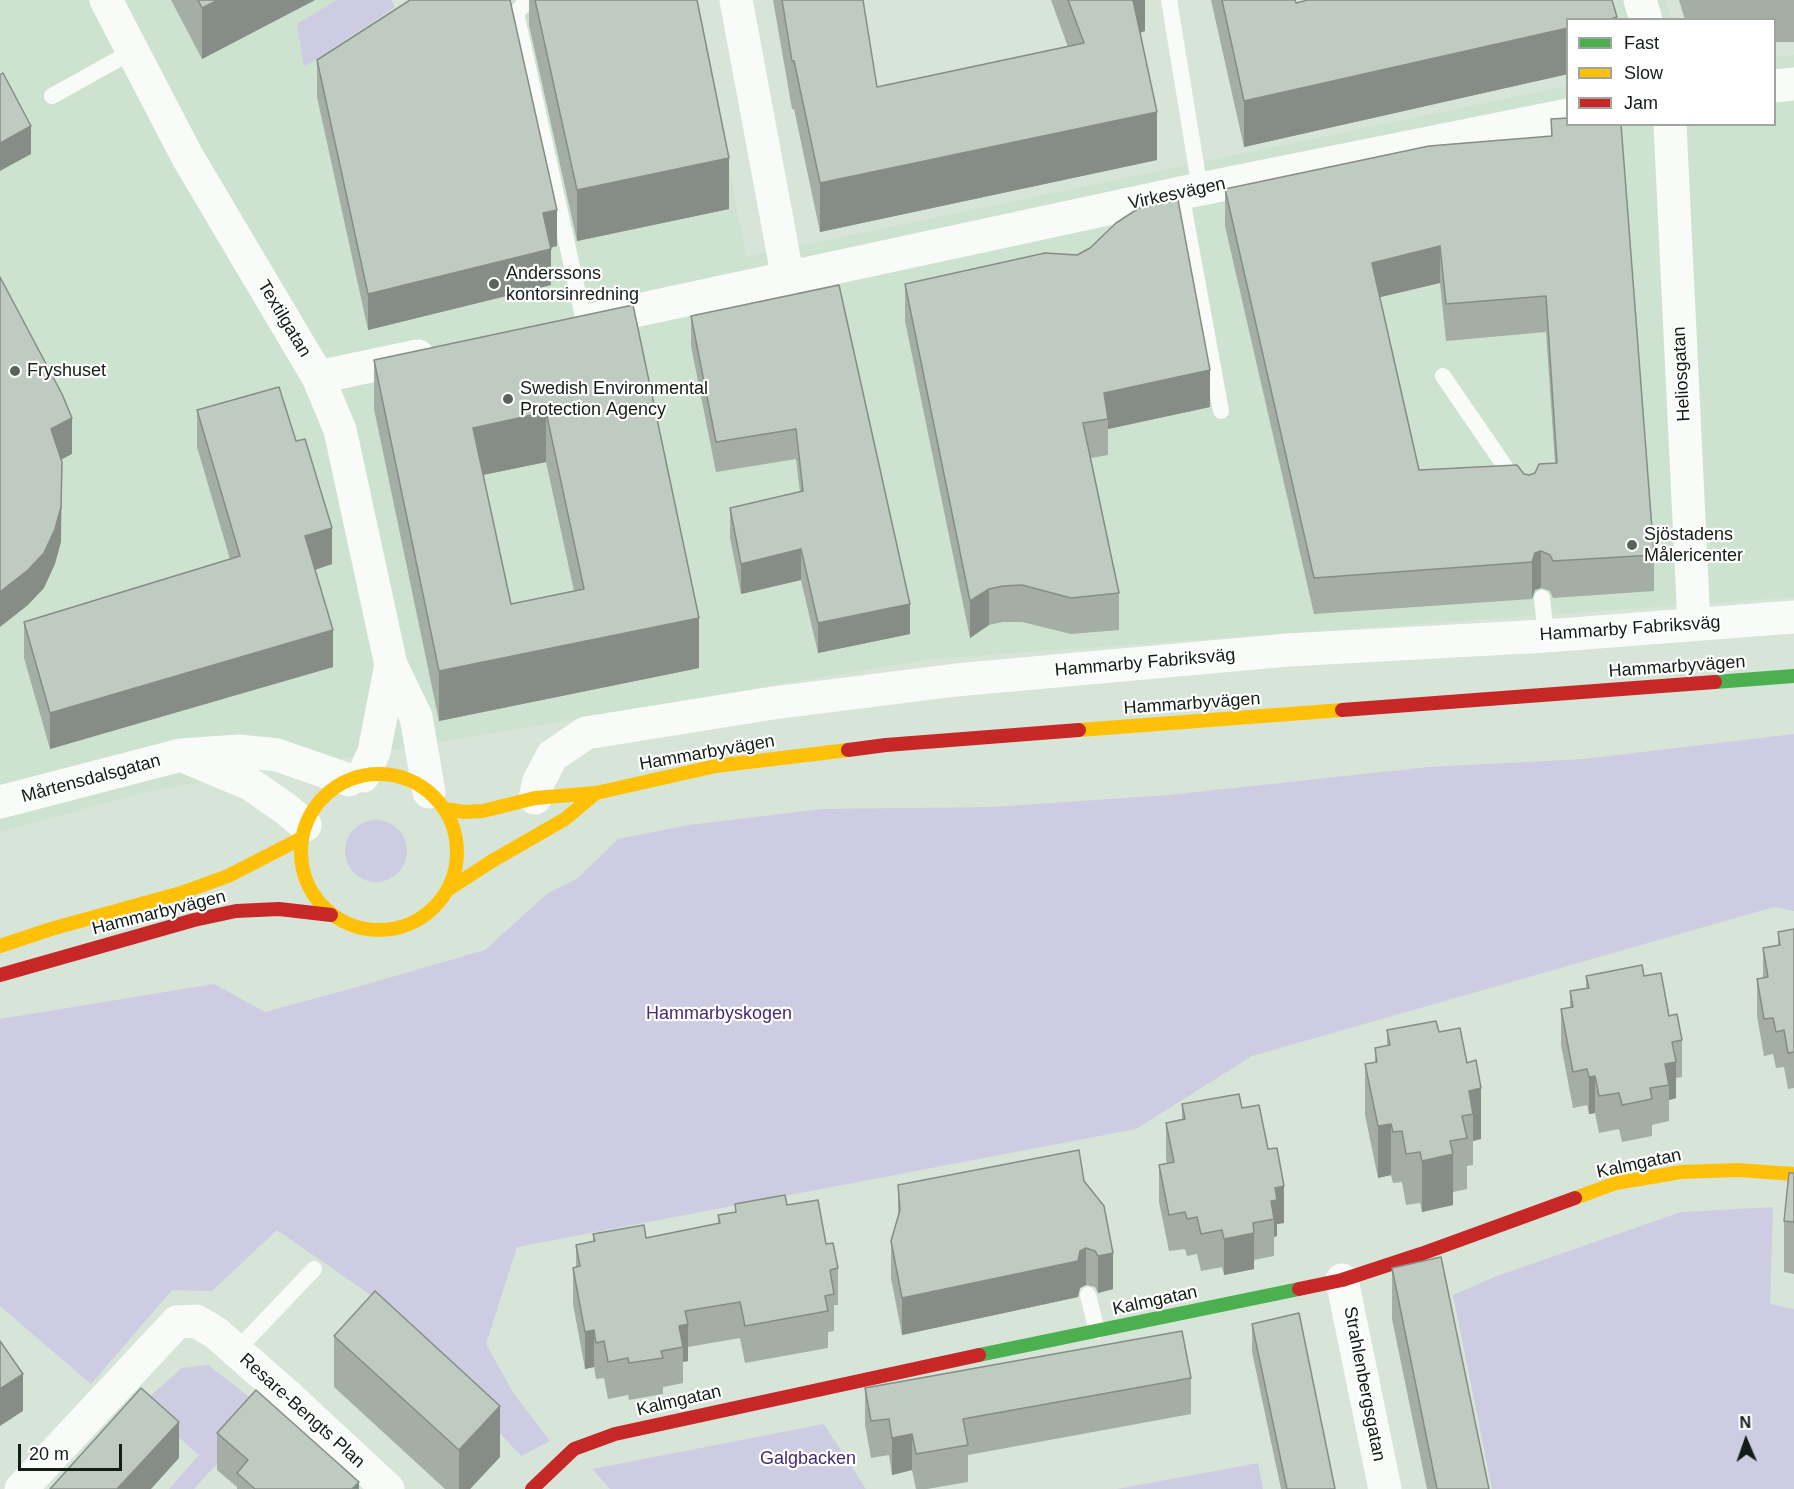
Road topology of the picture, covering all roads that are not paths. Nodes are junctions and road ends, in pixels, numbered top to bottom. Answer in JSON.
{"nodes":[{"id":1,"x":106,"y":0,"type":"edge"},
{"id":2,"x":528,"y":0,"type":"edge"},
{"id":3,"x":736,"y":0,"type":"edge"},
{"id":4,"x":1168,"y":0,"type":"edge"},
{"id":5,"x":1640,"y":0,"type":"edge"},
{"id":6,"x":1645,"y":18,"type":"edge"},
{"id":7,"x":133,"y":51,"type":"junction"},
{"id":8,"x":1794,"y":84,"type":"edge"},
{"id":9,"x":1776,"y":86,"type":"edge"},
{"id":10,"x":52,"y":96,"type":"dead end"},
{"id":11,"x":1566,"y":115,"type":"edge"},
{"id":12,"x":1670,"y":126,"type":"edge"},
{"id":13,"x":1191,"y":191,"type":"junction"},
{"id":14,"x":788,"y":279,"type":"junction"},
{"id":15,"x":572,"y":324,"type":"joint"},
{"id":16,"x":445,"y":350,"type":"edge"},
{"id":17,"x":1443,"y":376,"type":"dead end"},
{"id":18,"x":318,"y":377,"type":"junction"},
{"id":19,"x":1221,"y":411,"type":"dead end"},
{"id":20,"x":1529,"y":501,"type":"edge"},
{"id":21,"x":1542,"y":598,"type":"dead end"},
{"id":22,"x":1794,"y":617,"type":"edge"},
{"id":23,"x":1694,"y":624,"type":"junction"},
{"id":24,"x":1546,"y":636,"type":"junction"},
{"id":25,"x":391,"y":665,"type":"junction"},
{"id":26,"x":1794,"y":676,"type":"edge"},
{"id":27,"x":181,"y":755,"type":"junction"},
{"id":28,"x":356,"y":778,"type":"junction"},
{"id":29,"x":596,"y":793,"type":"junction"},
{"id":30,"x":535,"y":798,"type":"junction"},
{"id":31,"x":437,"y":801,"type":"junction"},
{"id":32,"x":0,"y":802,"type":"edge"},
{"id":33,"x":303,"y":832,"type":"junction"},
{"id":34,"x":449,"y":889,"type":"junction"},
{"id":35,"x":331,"y":915,"type":"junction"},
{"id":36,"x":0,"y":946,"type":"edge"},
{"id":37,"x":0,"y":975,"type":"edge"},
{"id":38,"x":1794,"y":1174,"type":"edge"},
{"id":39,"x":314,"y":1269,"type":"dead end"},
{"id":40,"x":1342,"y":1280,"type":"junction"},
{"id":41,"x":1088,"y":1295,"type":"dead end"},
{"id":42,"x":1096,"y":1331,"type":"junction"},
{"id":43,"x":226,"y":1342,"type":"junction"},
{"id":44,"x":21,"y":1489,"type":"edge"},
{"id":45,"x":388,"y":1489,"type":"edge"},
{"id":46,"x":532,"y":1489,"type":"edge"},
{"id":47,"x":1385,"y":1489,"type":"edge"}],
"edges":[{"from":1,"to":7,"type":"street","name":"Textilgatan"},
{"from":2,"to":15,"type":"lane"},
{"from":3,"to":14,"type":"street"},
{"from":4,"to":13,"type":"lane"},
{"from":5,"to":6,"type":"street"},
{"from":7,"to":10,"type":"lane"},
{"from":7,"to":18,"type":"street","name":"Textilgatan"},
{"from":8,"to":9,"type":"street"},
{"from":11,"to":13,"type":"street","name":"Virkesvägen"},
{"from":12,"to":23,"type":"street","name":"Heliosgatan"},
{"from":13,"to":14,"type":"street","name":"Virkesvägen"},
{"from":13,"to":19,"type":"lane"},
{"from":14,"to":15,"type":"street","name":"Virkesvägen"},
{"from":16,"to":18,"type":"street"},
{"from":17,"to":20,"type":"lane"},
{"from":18,"to":25,"type":"street","name":"Textilgatan"},
{"from":21,"to":24,"type":"lane"},
{"from":22,"to":23,"type":"street","name":"Hammarby Fabriksväg"},
{"from":23,"to":24,"type":"street","name":"Hammarby Fabriksväg"},
{"from":24,"to":30,"type":"street","name":"Hammarby Fabriksväg"},
{"from":25,"to":28,"type":"street","name":"Textilgatan"},
{"from":25,"to":31,"type":"street","name":"Textilgatan"},
{"from":26,"to":29,"type":"main road","name":"Hammarbyvägen"},
{"from":27,"to":28,"type":"street","name":"Mårtensdalsgatan"},
{"from":27,"to":32,"type":"street","name":"Mårtensdalsgatan"},
{"from":27,"to":33,"type":"street","name":"Mårtensdalsgatan"},
{"from":28,"to":31,"type":"main road","name":"Hammarbyvägen"},
{"from":28,"to":33,"type":"main road","name":"Hammarbyvägen"},
{"from":29,"to":30,"type":"main road","name":"Hammarbyvägen"},
{"from":29,"to":34,"type":"main road","name":"Hammarbyvägen"},
{"from":30,"to":31,"type":"main road","name":"Hammarbyvägen"},
{"from":31,"to":34,"type":"main road","name":"Hammarbyvägen"},
{"from":33,"to":35,"type":"main road","name":"Hammarbyvägen"},
{"from":33,"to":36,"type":"main road","name":"Hammarbyvägen"},
{"from":34,"to":35,"type":"main road","name":"Hammarbyvägen"},
{"from":35,"to":37,"type":"main road","name":"Hammarbyvägen"},
{"from":38,"to":40,"type":"main road","name":"Kalmgatan"},
{"from":39,"to":43,"type":"lane"},
{"from":40,"to":42,"type":"main road","name":"Kalmgatan"},
{"from":40,"to":47,"type":"street","name":"Strahlenbergsgatan"},
{"from":41,"to":42,"type":"lane"},
{"from":42,"to":46,"type":"main road","name":"Kalmgatan"},
{"from":43,"to":44,"type":"street","name":"Resare-Bengts Plan"},
{"from":43,"to":45,"type":"street","name":"Resare-Bengts Plan"}]}
